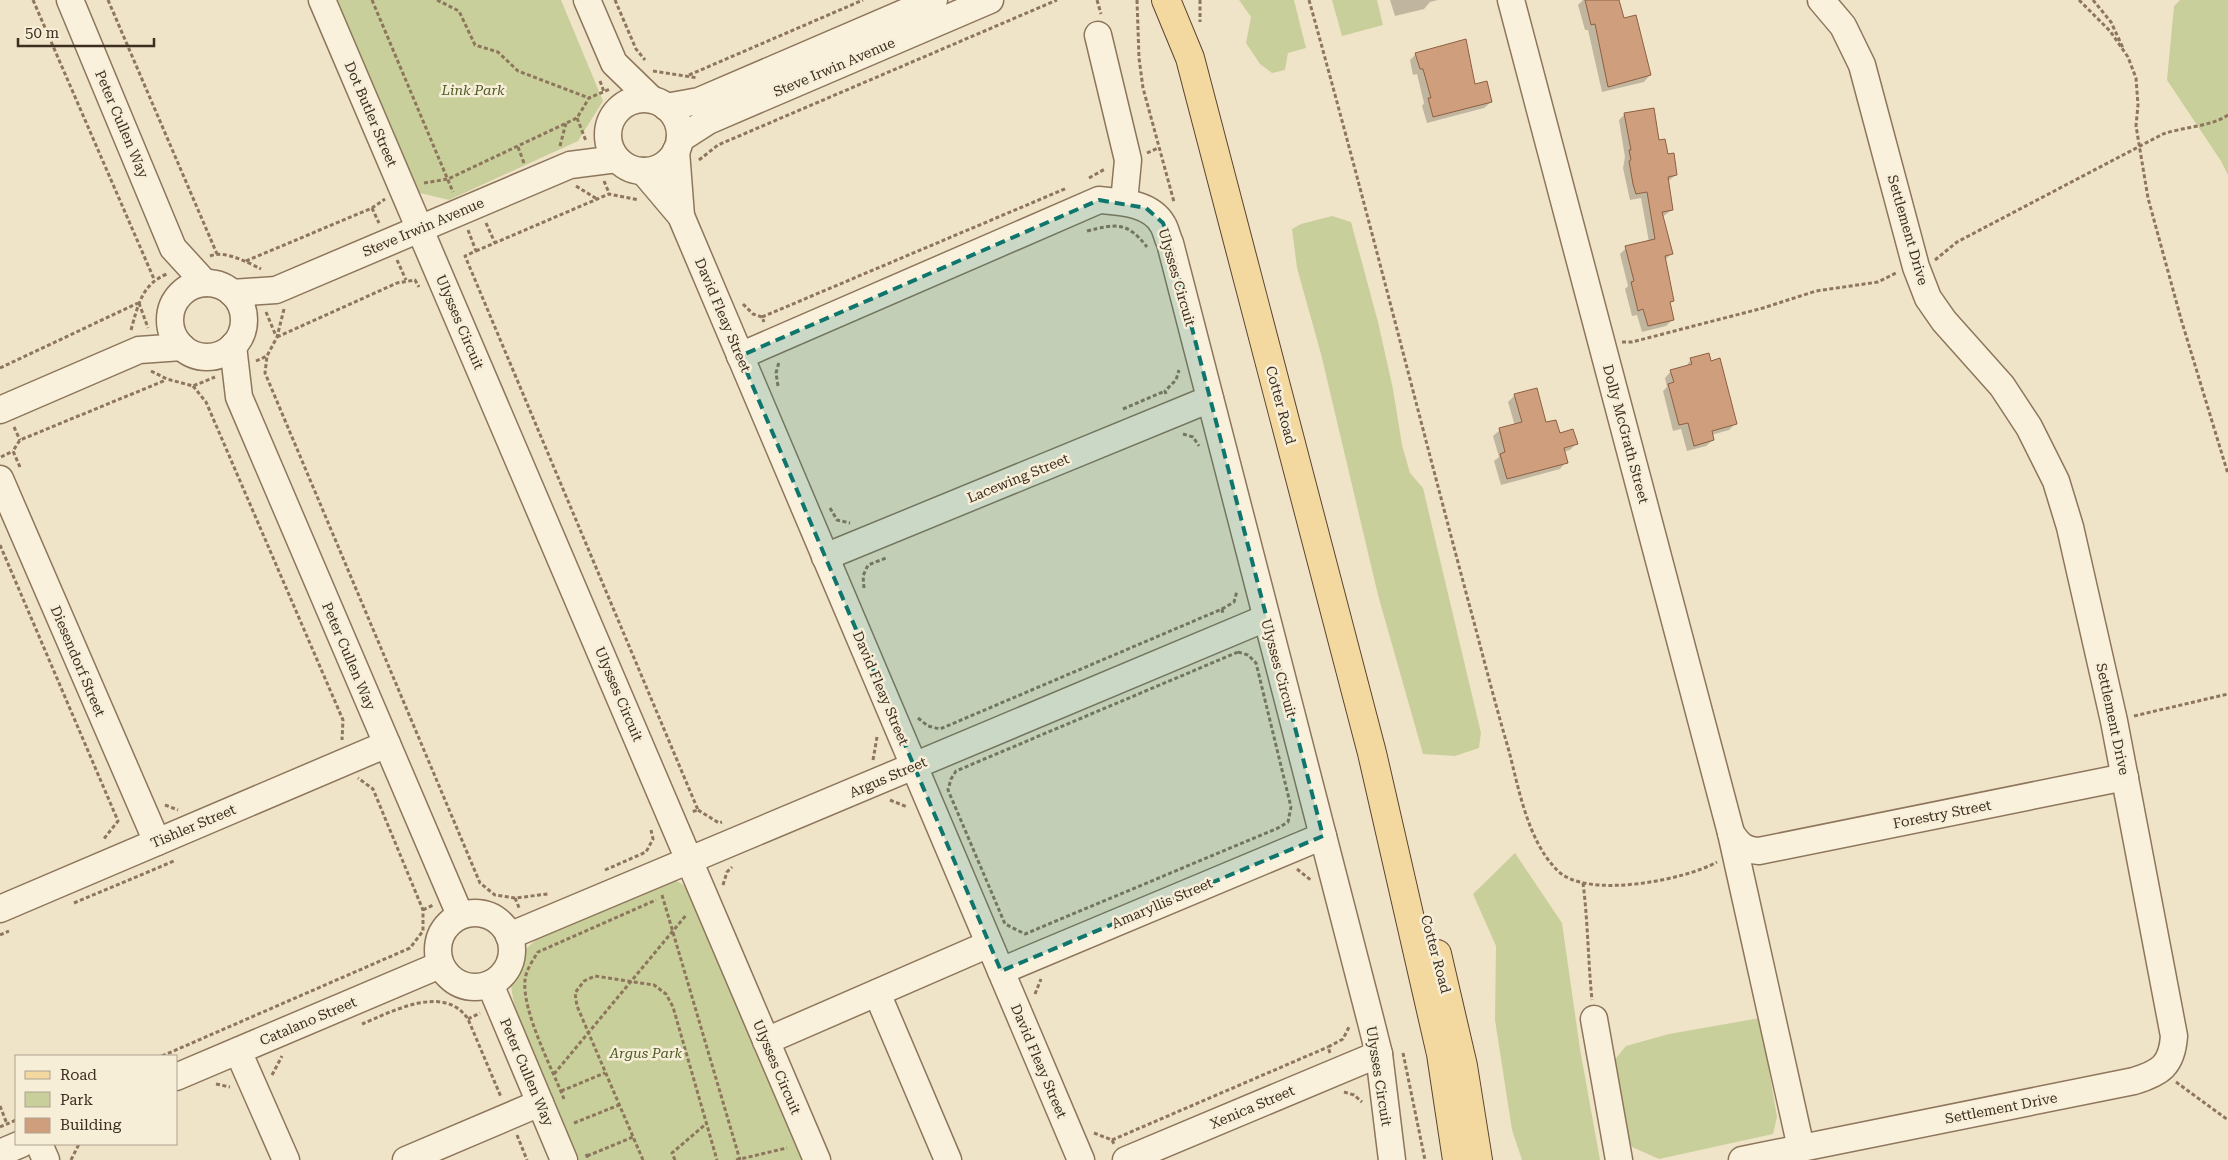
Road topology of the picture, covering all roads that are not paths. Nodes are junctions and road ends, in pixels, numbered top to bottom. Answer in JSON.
{"nodes":[{"id":1,"x":70,"y":0,"type":"edge"},
{"id":2,"x":322,"y":0,"type":"edge"},
{"id":3,"x":588,"y":0,"type":"edge"},
{"id":4,"x":934,"y":0,"type":"edge"},
{"id":5,"x":990,"y":0,"type":"edge"},
{"id":6,"x":1166,"y":0,"type":"edge"},
{"id":7,"x":1184,"y":0,"type":"edge"},
{"id":8,"x":1511,"y":0,"type":"edge"},
{"id":9,"x":1821,"y":0,"type":"edge"},
{"id":10,"x":1098,"y":35,"type":"dead end"},
{"id":11,"x":1190,"y":58,"type":"junction"},
{"id":12,"x":614,"y":63,"type":"junction"},
{"id":13,"x":659,"y":103,"type":"junction"},
{"id":14,"x":610,"y":126,"type":"junction"},
{"id":15,"x":678,"y":145,"type":"junction"},
{"id":16,"x":617,"y":159,"type":"junction"},
{"id":17,"x":570,"y":165,"type":"junction"},
{"id":18,"x":643,"y":171,"type":"junction"},
{"id":19,"x":1124,"y":202,"type":"junction"},
{"id":20,"x":681,"y":216,"type":"junction"},
{"id":21,"x":420,"y":229,"type":"junction"},
{"id":22,"x":174,"y":248,"type":"junction"},
{"id":23,"x":205,"y":283,"type":"junction"},
{"id":24,"x":276,"y":290,"type":"junction"},
{"id":25,"x":232,"y":293,"type":"junction"},
{"id":26,"x":172,"y":310,"type":"junction"},
{"id":27,"x":244,"y":322,"type":"junction"},
{"id":28,"x":233,"y":346,"type":"junction"},
{"id":29,"x":139,"y":350,"type":"junction"},
{"id":30,"x":191,"y":351,"type":"junction"},
{"id":31,"x":740,"y":356,"type":"junction"},
{"id":32,"x":239,"y":398,"type":"junction"},
{"id":33,"x":1210,"y":399,"type":"junction"},
{"id":34,"x":0,"y":410,"type":"edge"},
{"id":35,"x":10,"y":474,"type":"edge"},
{"id":36,"x":825,"y":557,"type":"junction"},
{"id":37,"x":1266,"y":618,"type":"junction"},
{"id":38,"x":387,"y":744,"type":"junction"},
{"id":39,"x":1372,"y":753,"type":"junction"},
{"id":40,"x":914,"y":766,"type":"junction"},
{"id":41,"x":2125,"y":777,"type":"junction"},
{"id":42,"x":1730,"y":833,"type":"junction"},
{"id":43,"x":1323,"y":836,"type":"junction"},
{"id":44,"x":157,"y":842,"type":"junction"},
{"id":45,"x":689,"y":860,"type":"junction"},
{"id":46,"x":0,"y":909,"type":"edge"},
{"id":47,"x":460,"y":915,"type":"junction"},
{"id":48,"x":509,"y":936,"type":"junction"},
{"id":49,"x":990,"y":944,"type":"junction"},
{"id":50,"x":440,"y":965,"type":"junction"},
{"id":51,"x":1001,"y":971,"type":"junction"},
{"id":52,"x":490,"y":984,"type":"junction"},
{"id":53,"x":877,"y":993,"type":"junction"},
{"id":54,"x":1594,"y":1019,"type":"road end"},
{"id":55,"x":766,"y":1041,"type":"junction"},
{"id":56,"x":238,"y":1051,"type":"junction"},
{"id":57,"x":1379,"y":1054,"type":"junction"},
{"id":58,"x":178,"y":1076,"type":"edge"},
{"id":59,"x":551,"y":1097,"type":"junction"},
{"id":60,"x":14,"y":1134,"type":"edge"},
{"id":61,"x":39,"y":1145,"type":"edge"},
{"id":62,"x":1801,"y":1148,"type":"junction"},
{"id":63,"x":1118,"y":1149,"type":"edge"},
{"id":64,"x":0,"y":1152,"type":"edge"},
{"id":65,"x":581,"y":1156,"type":"edge"},
{"id":66,"x":414,"y":1158,"type":"edge"},
{"id":67,"x":46,"y":1160,"type":"edge"},
{"id":68,"x":286,"y":1160,"type":"edge"},
{"id":69,"x":817,"y":1160,"type":"edge"},
{"id":70,"x":948,"y":1160,"type":"edge"},
{"id":71,"x":1081,"y":1160,"type":"edge"},
{"id":72,"x":1392,"y":1160,"type":"edge"},
{"id":73,"x":1457,"y":1160,"type":"edge"},
{"id":74,"x":1478,"y":1160,"type":"edge"},
{"id":75,"x":1619,"y":1160,"type":"edge"},
{"id":76,"x":1742,"y":1160,"type":"edge"}],
"edges":[{"from":1,"to":22,"type":"street","name":"Peter Cullen Way"},
{"from":2,"to":21,"type":"street","name":"Dot Butler Street"},
{"from":3,"to":12,"type":"street"},
{"from":4,"to":13,"type":"street","name":"Steve Irwin Avenue"},
{"from":5,"to":15,"type":"street","name":"Steve Irwin Avenue"},
{"from":6,"to":11,"type":"main road","name":"Cotter Road"},
{"from":7,"to":11,"type":"main road","name":"Cotter Road"},
{"from":8,"to":42,"type":"street","name":"Dolly McGrath Street"},
{"from":9,"to":41,"type":"street","name":"Settlement Drive"},
{"from":10,"to":19,"type":"street"},
{"from":11,"to":39,"type":"main road","name":"Cotter Road"},
{"from":12,"to":13,"type":"street"},
{"from":12,"to":14,"type":"street"},
{"from":13,"to":14,"type":"street"},
{"from":13,"to":15,"type":"street"},
{"from":14,"to":16,"type":"street"},
{"from":14,"to":17,"type":"street","name":"Steve Irwin Avenue"},
{"from":15,"to":18,"type":"street"},
{"from":15,"to":20,"type":"street","name":"David Fleay Street"},
{"from":16,"to":17,"type":"street","name":"Steve Irwin Avenue"},
{"from":16,"to":18,"type":"street"},
{"from":17,"to":21,"type":"street","name":"Steve Irwin Avenue"},
{"from":18,"to":20,"type":"street","name":"David Fleay Street"},
{"from":19,"to":31,"type":"street","name":"Ulysses Circuit"},
{"from":19,"to":33,"type":"street","name":"Ulysses Circuit"},
{"from":20,"to":31,"type":"street","name":"David Fleay Street"},
{"from":21,"to":24,"type":"street","name":"Steve Irwin Avenue"},
{"from":21,"to":45,"type":"street","name":"Ulysses Circuit"},
{"from":22,"to":23,"type":"street","name":"Peter Cullen Way"},
{"from":22,"to":26,"type":"street","name":"Peter Cullen Way"},
{"from":23,"to":25,"type":"street","name":"Peter Cullen Way"},
{"from":23,"to":26,"type":"street"},
{"from":24,"to":25,"type":"street","name":"Steve Irwin Avenue"},
{"from":24,"to":27,"type":"street","name":"Steve Irwin Avenue"},
{"from":25,"to":27,"type":"street"},
{"from":26,"to":29,"type":"street"},
{"from":26,"to":30,"type":"street","name":"Peter Cullen Way"},
{"from":27,"to":28,"type":"street"},
{"from":28,"to":30,"type":"street"},
{"from":28,"to":32,"type":"street","name":"Peter Cullen Way"},
{"from":29,"to":30,"type":"street"},
{"from":29,"to":34,"type":"street"},
{"from":30,"to":32,"type":"street","name":"Peter Cullen Way"},
{"from":31,"to":36,"type":"street","name":"David Fleay Street"},
{"from":32,"to":38,"type":"street","name":"Peter Cullen Way"},
{"from":33,"to":36,"type":"street","name":"Lacewing Street"},
{"from":33,"to":37,"type":"street","name":"Ulysses Circuit"},
{"from":35,"to":44,"type":"street","name":"Diesendorf Street"},
{"from":36,"to":40,"type":"street","name":"David Fleay Street"},
{"from":37,"to":40,"type":"street","name":"Argus Street"},
{"from":37,"to":43,"type":"street","name":"Ulysses Circuit"},
{"from":38,"to":44,"type":"street","name":"Tishler Street"},
{"from":38,"to":47,"type":"street","name":"Peter Cullen Way"},
{"from":39,"to":73,"type":"main road","name":"Cotter Road"},
{"from":39,"to":74,"type":"main road","name":"Cotter Road"},
{"from":40,"to":45,"type":"street","name":"Argus Street"},
{"from":40,"to":49,"type":"street","name":"David Fleay Street"},
{"from":41,"to":42,"type":"street","name":"Forestry Street"},
{"from":41,"to":62,"type":"street","name":"Settlement Drive"},
{"from":42,"to":62,"type":"street","name":"Dolly McGrath Street"},
{"from":43,"to":51,"type":"street","name":"Amaryllis Street"},
{"from":43,"to":57,"type":"street","name":"Ulysses Circuit"},
{"from":44,"to":46,"type":"street","name":"Tishler Street"},
{"from":45,"to":48,"type":"street","name":"Argus Street"},
{"from":45,"to":55,"type":"street","name":"Ulysses Circuit"},
{"from":47,"to":48,"type":"street"},
{"from":47,"to":50,"type":"street"},
{"from":48,"to":52,"type":"street"},
{"from":49,"to":51,"type":"street","name":"David Fleay Street"},
{"from":49,"to":53,"type":"street"},
{"from":50,"to":52,"type":"street"},
{"from":50,"to":56,"type":"street","name":"Catalano Street"},
{"from":51,"to":71,"type":"street","name":"David Fleay Street"},
{"from":52,"to":59,"type":"street","name":"Peter Cullen Way"},
{"from":53,"to":55,"type":"street"},
{"from":53,"to":70,"type":"street"},
{"from":54,"to":75,"type":"street"},
{"from":55,"to":69,"type":"street","name":"Ulysses Circuit"},
{"from":56,"to":58,"type":"street","name":"Catalano Street"},
{"from":56,"to":68,"type":"street"},
{"from":57,"to":63,"type":"street","name":"Xenica Street"},
{"from":57,"to":72,"type":"street","name":"Ulysses Circuit"},
{"from":59,"to":65,"type":"street","name":"Peter Cullen Way"},
{"from":59,"to":66,"type":"street"},
{"from":60,"to":64,"type":"street"},
{"from":61,"to":67,"type":"street"},
{"from":62,"to":76,"type":"street","name":"Settlement Drive"}]}
